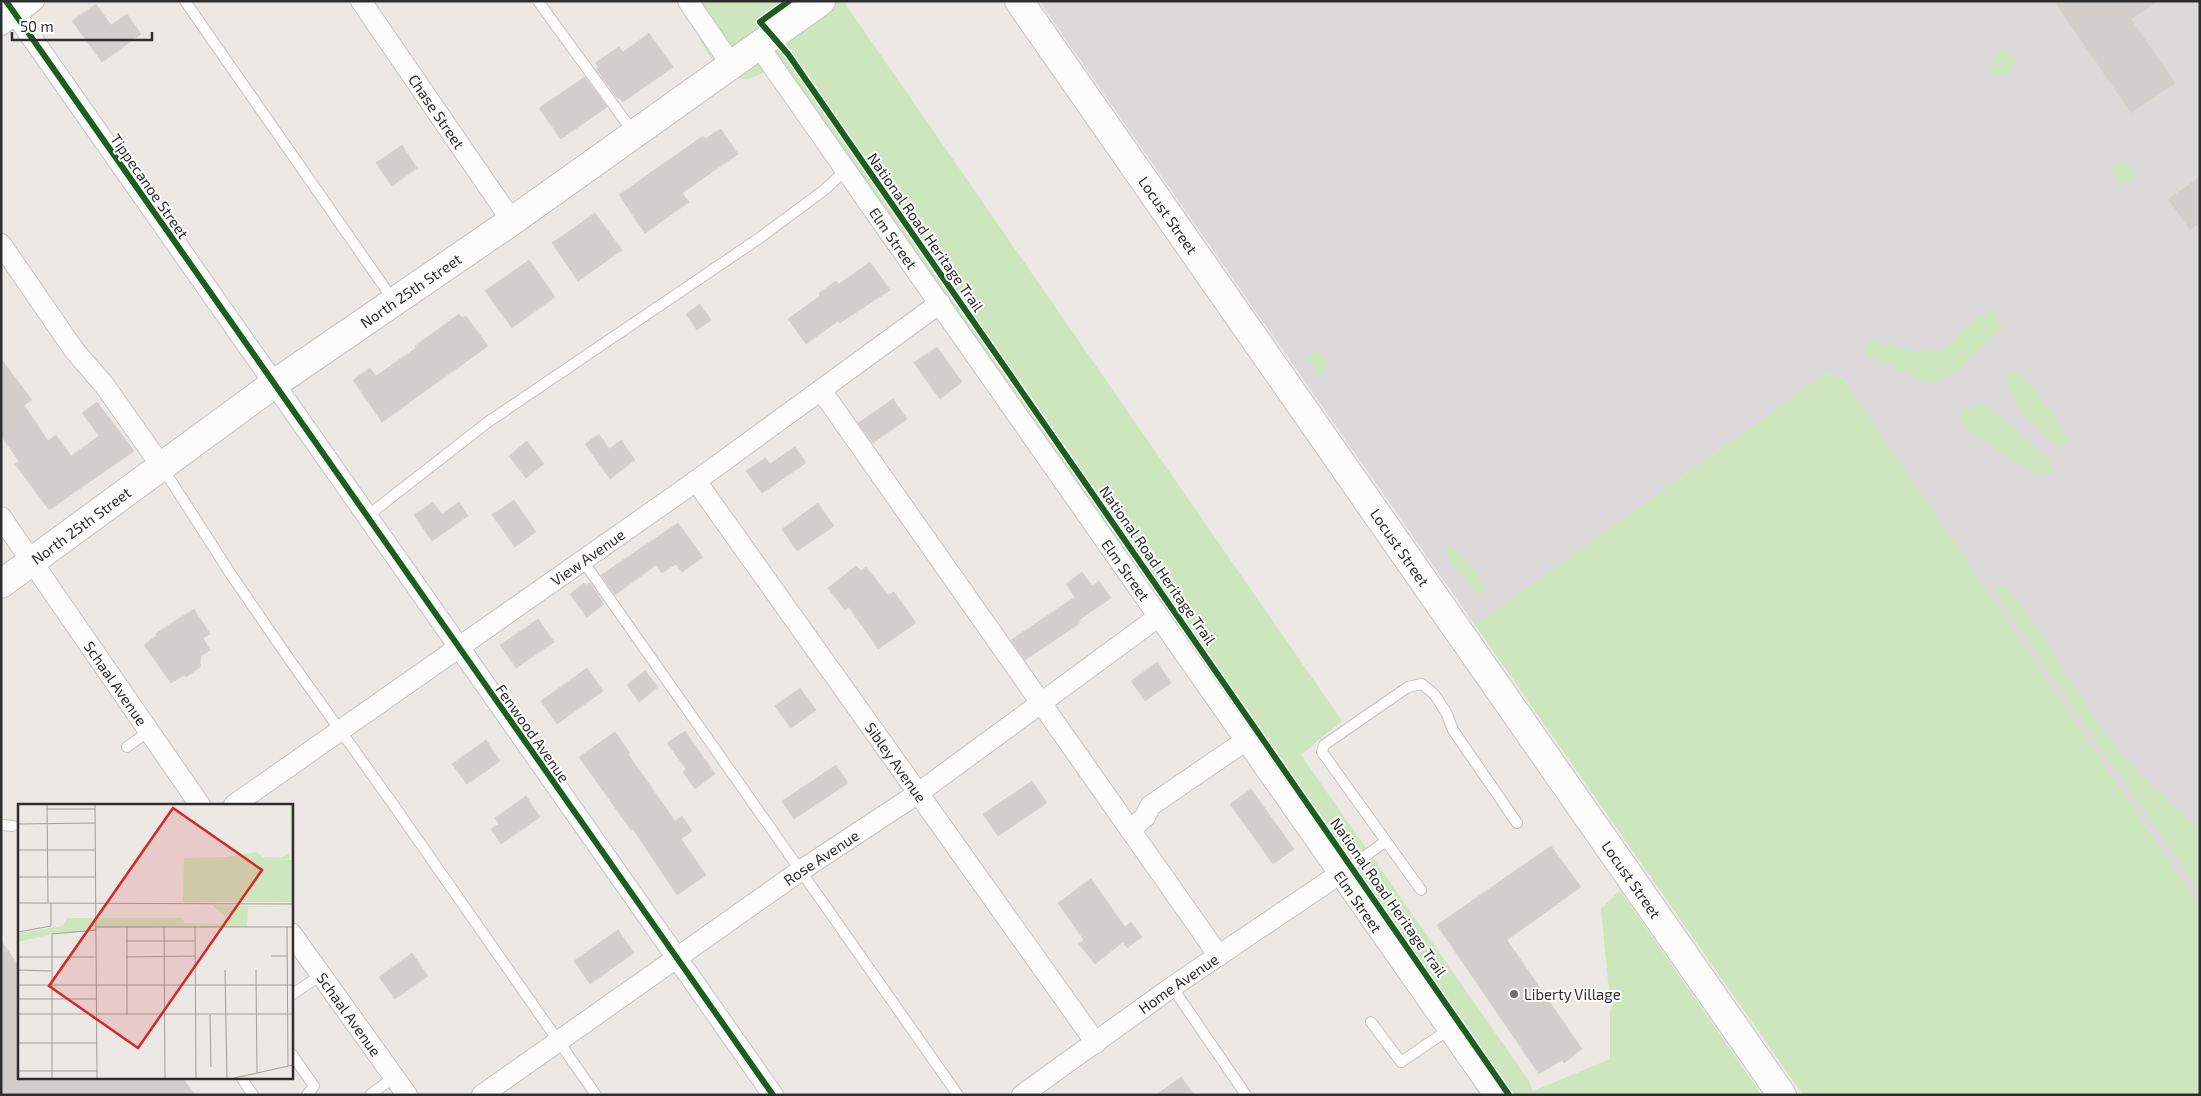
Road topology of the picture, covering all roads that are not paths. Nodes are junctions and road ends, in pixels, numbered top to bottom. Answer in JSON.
{"nodes":[{"id":1,"x":34,"y":1,"type":"edge"},
{"id":2,"x":185,"y":1,"type":"edge"},
{"id":3,"x":361,"y":1,"type":"edge"},
{"id":4,"x":552,"y":1,"type":"edge"},
{"id":5,"x":688,"y":1,"type":"edge"},
{"id":6,"x":821,"y":1,"type":"edge"},
{"id":7,"x":1019,"y":1,"type":"edge"},
{"id":8,"x":540,"y":5,"type":"edge"},
{"id":9,"x":7,"y":13,"type":"edge"},
{"id":10,"x":758,"y":45,"type":"junction"},
{"id":11,"x":731,"y":64,"type":"junction"},
{"id":12,"x":635,"y":134,"type":"junction"},
{"id":13,"x":845,"y":171,"type":"junction"},
{"id":14,"x":512,"y":221,"type":"junction"},
{"id":15,"x":1,"y":244,"type":"edge"},
{"id":16,"x":394,"y":302,"type":"junction"},
{"id":17,"x":940,"y":304,"type":"junction"},
{"id":18,"x":274,"y":384,"type":"junction"},
{"id":19,"x":821,"y":390,"type":"junction"},
{"id":20,"x":162,"y":467,"type":"junction"},
{"id":21,"x":696,"y":481,"type":"junction"},
{"id":22,"x":366,"y":516,"type":"junction"},
{"id":23,"x":1,"y":517,"type":"edge"},
{"id":24,"x":583,"y":561,"type":"junction"},
{"id":25,"x":32,"y":562,"type":"junction"},
{"id":26,"x":1,"y":584,"type":"edge"},
{"id":27,"x":1158,"y":617,"type":"junction"},
{"id":28,"x":458,"y":648,"type":"junction"},
{"id":29,"x":1040,"y":703,"type":"junction"},
{"id":30,"x":149,"y":731,"type":"junction"},
{"id":31,"x":340,"y":731,"type":"junction"},
{"id":32,"x":1245,"y":741,"type":"junction"},
{"id":33,"x":127,"y":747,"type":"dead end"},
{"id":34,"x":917,"y":794,"type":"junction"},
{"id":35,"x":199,"y":804,"type":"edge"},
{"id":36,"x":235,"y":804,"type":"edge"},
{"id":37,"x":1518,"y":823,"type":"dead end"},
{"id":38,"x":1,"y":825,"type":"edge"},
{"id":39,"x":13,"y":826,"type":"dead end"},
{"id":40,"x":1130,"y":830,"type":"junction"},
{"id":41,"x":1385,"y":842,"type":"junction"},
{"id":42,"x":800,"y":871,"type":"junction"},
{"id":43,"x":1338,"y":875,"type":"junction"},
{"id":44,"x":1421,"y":890,"type":"dead end"},
{"id":45,"x":292,"y":934,"type":"edge"},
{"id":46,"x":1219,"y":956,"type":"junction"},
{"id":47,"x":676,"y":958,"type":"junction"},
{"id":48,"x":321,"y":975,"type":"junction"},
{"id":49,"x":1172,"y":987,"type":"junction"},
{"id":50,"x":292,"y":994,"type":"edge"},
{"id":51,"x":1371,"y":1022,"type":"dead end"},
{"id":52,"x":1448,"y":1030,"type":"junction"},
{"id":53,"x":557,"y":1041,"type":"junction"},
{"id":54,"x":1096,"y":1043,"type":"junction"},
{"id":55,"x":292,"y":1054,"type":"edge"},
{"id":56,"x":394,"y":1077,"type":"junction"},
{"id":57,"x":242,"y":1078,"type":"edge"},
{"id":58,"x":1027,"y":1093,"type":"edge"},
{"id":59,"x":253,"y":1095,"type":"edge"},
{"id":60,"x":307,"y":1095,"type":"edge"},
{"id":61,"x":370,"y":1095,"type":"edge"},
{"id":62,"x":406,"y":1095,"type":"edge"},
{"id":63,"x":482,"y":1095,"type":"edge"},
{"id":64,"x":596,"y":1095,"type":"edge"},
{"id":65,"x":773,"y":1095,"type":"edge"},
{"id":66,"x":958,"y":1095,"type":"edge"},
{"id":67,"x":1246,"y":1095,"type":"edge"},
{"id":68,"x":1494,"y":1095,"type":"edge"},
{"id":69,"x":1782,"y":1095,"type":"edge"}],
"edges":[{"from":1,"to":9,"type":"street"},
{"from":2,"to":16,"type":"lane"},
{"from":3,"to":14,"type":"street","name":"Chase Street"},
{"from":4,"to":8,"type":"lane"},
{"from":5,"to":11,"type":"street"},
{"from":6,"to":10,"type":"street","name":"North 25th Street"},
{"from":7,"to":69,"type":"street","name":"Locust Street"},
{"from":8,"to":12,"type":"lane"},
{"from":9,"to":18,"type":"street","name":"Tippecanoe Street"},
{"from":10,"to":11,"type":"street","name":"North 25th Street"},
{"from":10,"to":13,"type":"street","name":"Elm Street"},
{"from":11,"to":12,"type":"street","name":"North 25th Street"},
{"from":12,"to":14,"type":"street","name":"North 25th Street"},
{"from":13,"to":17,"type":"street","name":"Elm Street"},
{"from":13,"to":22,"type":"lane"},
{"from":14,"to":16,"type":"street","name":"North 25th Street"},
{"from":15,"to":20,"type":"street"},
{"from":16,"to":18,"type":"street","name":"North 25th Street"},
{"from":17,"to":19,"type":"street","name":"View Avenue"},
{"from":17,"to":27,"type":"street","name":"Elm Street"},
{"from":18,"to":20,"type":"street","name":"North 25th Street"},
{"from":18,"to":22,"type":"street","name":"Fenwood Avenue"},
{"from":19,"to":21,"type":"street","name":"View Avenue"},
{"from":19,"to":29,"type":"street"},
{"from":20,"to":25,"type":"street","name":"North 25th Street"},
{"from":20,"to":31,"type":"lane"},
{"from":21,"to":24,"type":"street","name":"View Avenue"},
{"from":21,"to":34,"type":"street","name":"Sibley Avenue"},
{"from":22,"to":28,"type":"street","name":"Fenwood Avenue"},
{"from":23,"to":25,"type":"street","name":"Schaal Avenue"},
{"from":24,"to":28,"type":"street","name":"View Avenue"},
{"from":24,"to":42,"type":"lane"},
{"from":25,"to":26,"type":"street","name":"North 25th Street"},
{"from":25,"to":30,"type":"street","name":"Schaal Avenue"},
{"from":27,"to":29,"type":"street","name":"Rose Avenue"},
{"from":27,"to":32,"type":"street","name":"Elm Street"},
{"from":28,"to":31,"type":"street","name":"View Avenue"},
{"from":28,"to":47,"type":"street","name":"Fenwood Avenue"},
{"from":29,"to":34,"type":"street","name":"Rose Avenue"},
{"from":29,"to":40,"type":"street"},
{"from":30,"to":33,"type":"lane"},
{"from":30,"to":35,"type":"street","name":"Schaal Avenue"},
{"from":31,"to":36,"type":"street","name":"View Avenue"},
{"from":31,"to":53,"type":"lane"},
{"from":32,"to":40,"type":"street"},
{"from":32,"to":43,"type":"street","name":"Elm Street"},
{"from":34,"to":42,"type":"street","name":"Rose Avenue"},
{"from":34,"to":54,"type":"street","name":"Sibley Avenue"},
{"from":37,"to":41,"type":"lane"},
{"from":38,"to":39,"type":"lane"},
{"from":40,"to":46,"type":"street"},
{"from":41,"to":43,"type":"lane"},
{"from":41,"to":44,"type":"lane"},
{"from":42,"to":47,"type":"street","name":"Rose Avenue"},
{"from":42,"to":66,"type":"lane"},
{"from":43,"to":46,"type":"street","name":"Home Avenue"},
{"from":43,"to":52,"type":"street","name":"Elm Street"},
{"from":45,"to":48,"type":"street","name":"Schaal Avenue"},
{"from":46,"to":49,"type":"street","name":"Home Avenue"},
{"from":47,"to":53,"type":"street","name":"Rose Avenue"},
{"from":47,"to":65,"type":"street","name":"Fenwood Avenue"},
{"from":48,"to":50,"type":"lane"},
{"from":48,"to":56,"type":"street","name":"Schaal Avenue"},
{"from":49,"to":54,"type":"street","name":"Home Avenue"},
{"from":49,"to":67,"type":"lane"},
{"from":51,"to":52,"type":"lane"},
{"from":52,"to":68,"type":"street","name":"Elm Street"},
{"from":53,"to":63,"type":"street","name":"Rose Avenue"},
{"from":53,"to":64,"type":"lane"},
{"from":54,"to":58,"type":"street","name":"Home Avenue"},
{"from":55,"to":60,"type":"lane"},
{"from":56,"to":61,"type":"lane"},
{"from":56,"to":62,"type":"street","name":"Schaal Avenue"},
{"from":57,"to":59,"type":"lane"}]}
